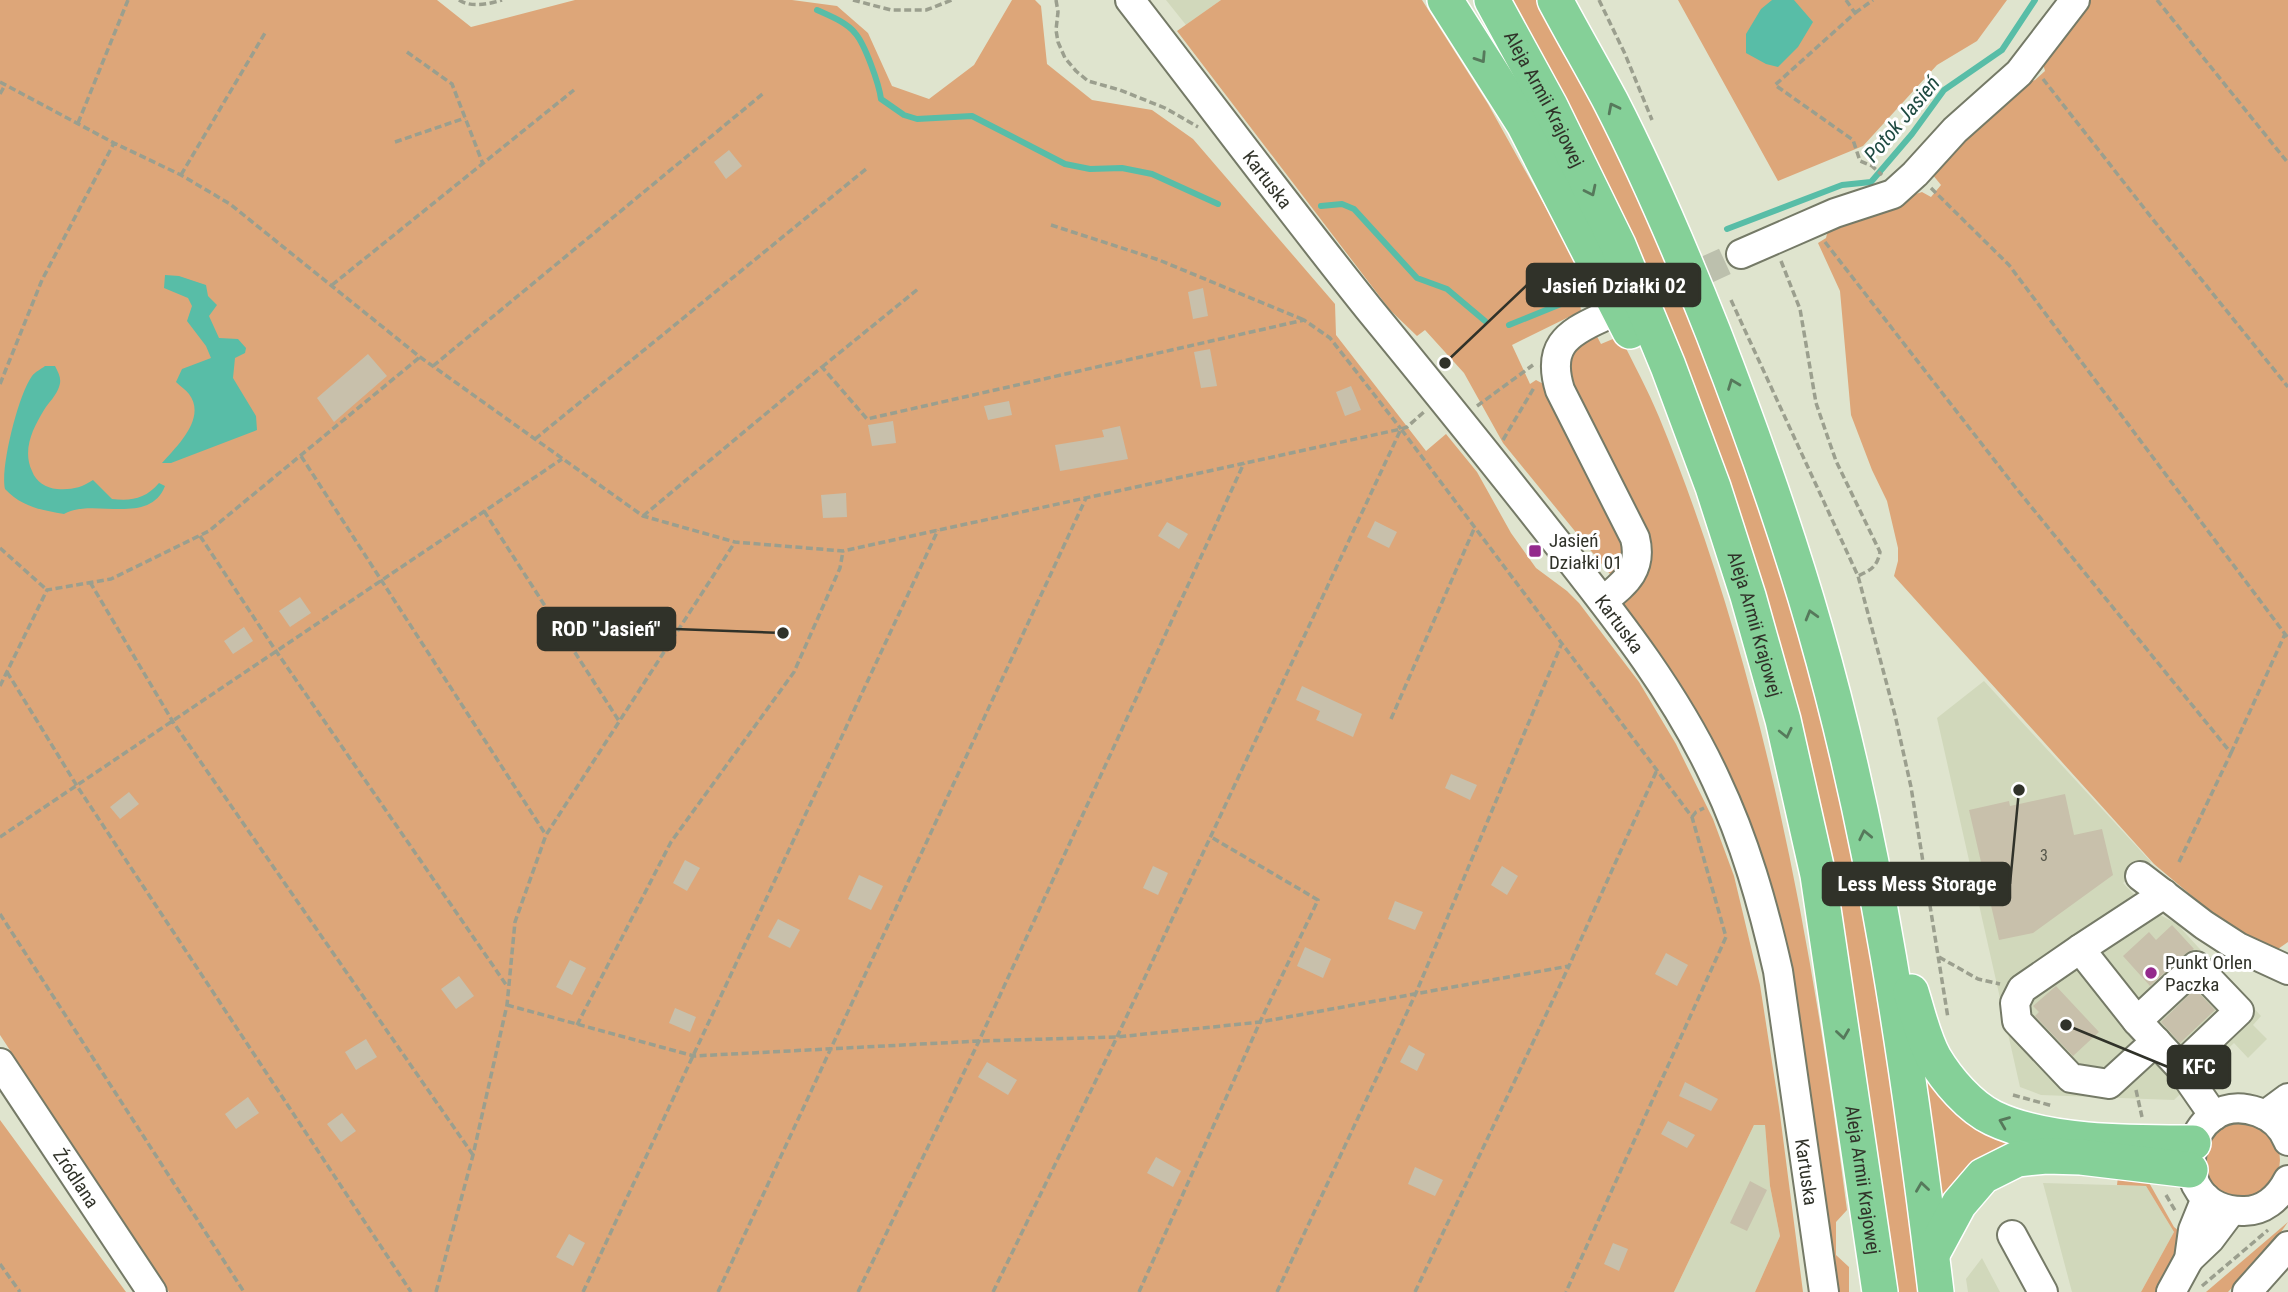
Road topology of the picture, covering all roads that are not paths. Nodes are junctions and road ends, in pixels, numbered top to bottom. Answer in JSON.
{"nodes":[{"id":1,"x":1130,"y":0,"type":"edge"},
{"id":2,"x":1445,"y":0,"type":"edge"},
{"id":3,"x":1492,"y":0,"type":"edge"},
{"id":4,"x":1555,"y":0,"type":"edge"},
{"id":5,"x":2075,"y":0,"type":"edge"},
{"id":6,"x":1741,"y":254,"type":"tunnel mouth"},
{"id":7,"x":1601,"y":318,"type":"tunnel mouth"},
{"id":8,"x":1748,"y":596,"type":"junction"},
{"id":9,"x":1603,"y":601,"type":"junction"},
{"id":10,"x":2140,"y":876,"type":"dead end"},
{"id":11,"x":2164,"y":894,"type":"junction"},
{"id":12,"x":1879,"y":902,"type":"junction"},
{"id":13,"x":2080,"y":949,"type":"junction"},
{"id":14,"x":2288,"y":970,"type":"edge"},
{"id":15,"x":2137,"y":1021,"type":"junction"},
{"id":16,"x":2156,"y":1041,"type":"junction"},
{"id":17,"x":0,"y":1063,"type":"edge"},
{"id":18,"x":2180,"y":1067,"type":"junction"},
{"id":19,"x":2288,"y":1098,"type":"edge"},
{"id":20,"x":2265,"y":1115,"type":"junction"},
{"id":21,"x":2287,"y":1136,"type":"edge"},
{"id":22,"x":2201,"y":1157,"type":"junction"},
{"id":23,"x":2288,"y":1180,"type":"edge"},
{"id":24,"x":2231,"y":1211,"type":"junction"},
{"id":25,"x":2012,"y":1235,"type":"dead end"},
{"id":26,"x":2282,"y":1235,"type":"edge"},
{"id":27,"x":1931,"y":1254,"type":"junction"},
{"id":28,"x":2189,"y":1259,"type":"junction"},
{"id":29,"x":152,"y":1292,"type":"edge"},
{"id":30,"x":1824,"y":1292,"type":"edge"},
{"id":31,"x":1880,"y":1292,"type":"edge"},
{"id":32,"x":1936,"y":1292,"type":"edge"},
{"id":33,"x":2042,"y":1292,"type":"edge"},
{"id":34,"x":2171,"y":1292,"type":"edge"},
{"id":35,"x":2247,"y":1292,"type":"edge"}],
"edges":[{"from":1,"to":9,"type":"street","name":"Kartuska"},
{"from":2,"to":8,"type":"main road","one_way":true},
{"from":3,"to":8,"type":"main road","name":"Aleja Armii Krajowej","one_way":true},
{"from":12,"to":4,"type":"main road","one_way":true},
{"from":5,"to":6,"type":"street"},
{"from":7,"to":9,"type":"street"},
{"from":8,"to":31,"type":"main road","name":"Aleja Armii Krajowej","one_way":true},
{"from":9,"to":30,"type":"street","name":"Kartuska"},
{"from":10,"to":11,"type":"street"},
{"from":11,"to":13,"type":"street"},
{"from":11,"to":14,"type":"street"},
{"from":22,"to":12,"type":"main road","one_way":true},
{"from":27,"to":12,"type":"main road","one_way":true},
{"from":13,"to":15,"type":"street"},
{"from":13,"to":16,"type":"street"},
{"from":15,"to":16,"type":"street"},
{"from":15,"to":18,"type":"street"},
{"from":16,"to":18,"type":"street"},
{"from":17,"to":29,"type":"street","name":"Źródlana"},
{"from":18,"to":22,"type":"street"},
{"from":19,"to":20,"type":"street"},
{"from":20,"to":21,"type":"street"},
{"from":20,"to":22,"type":"street"},
{"from":22,"to":24,"type":"street"},
{"from":22,"to":27,"type":"main road"},
{"from":22,"to":28,"type":"street"},
{"from":23,"to":24,"type":"street"},
{"from":24,"to":28,"type":"street"},
{"from":25,"to":33,"type":"street"},
{"from":26,"to":35,"type":"street"},
{"from":27,"to":32,"type":"main road"},
{"from":28,"to":34,"type":"street"}]}
